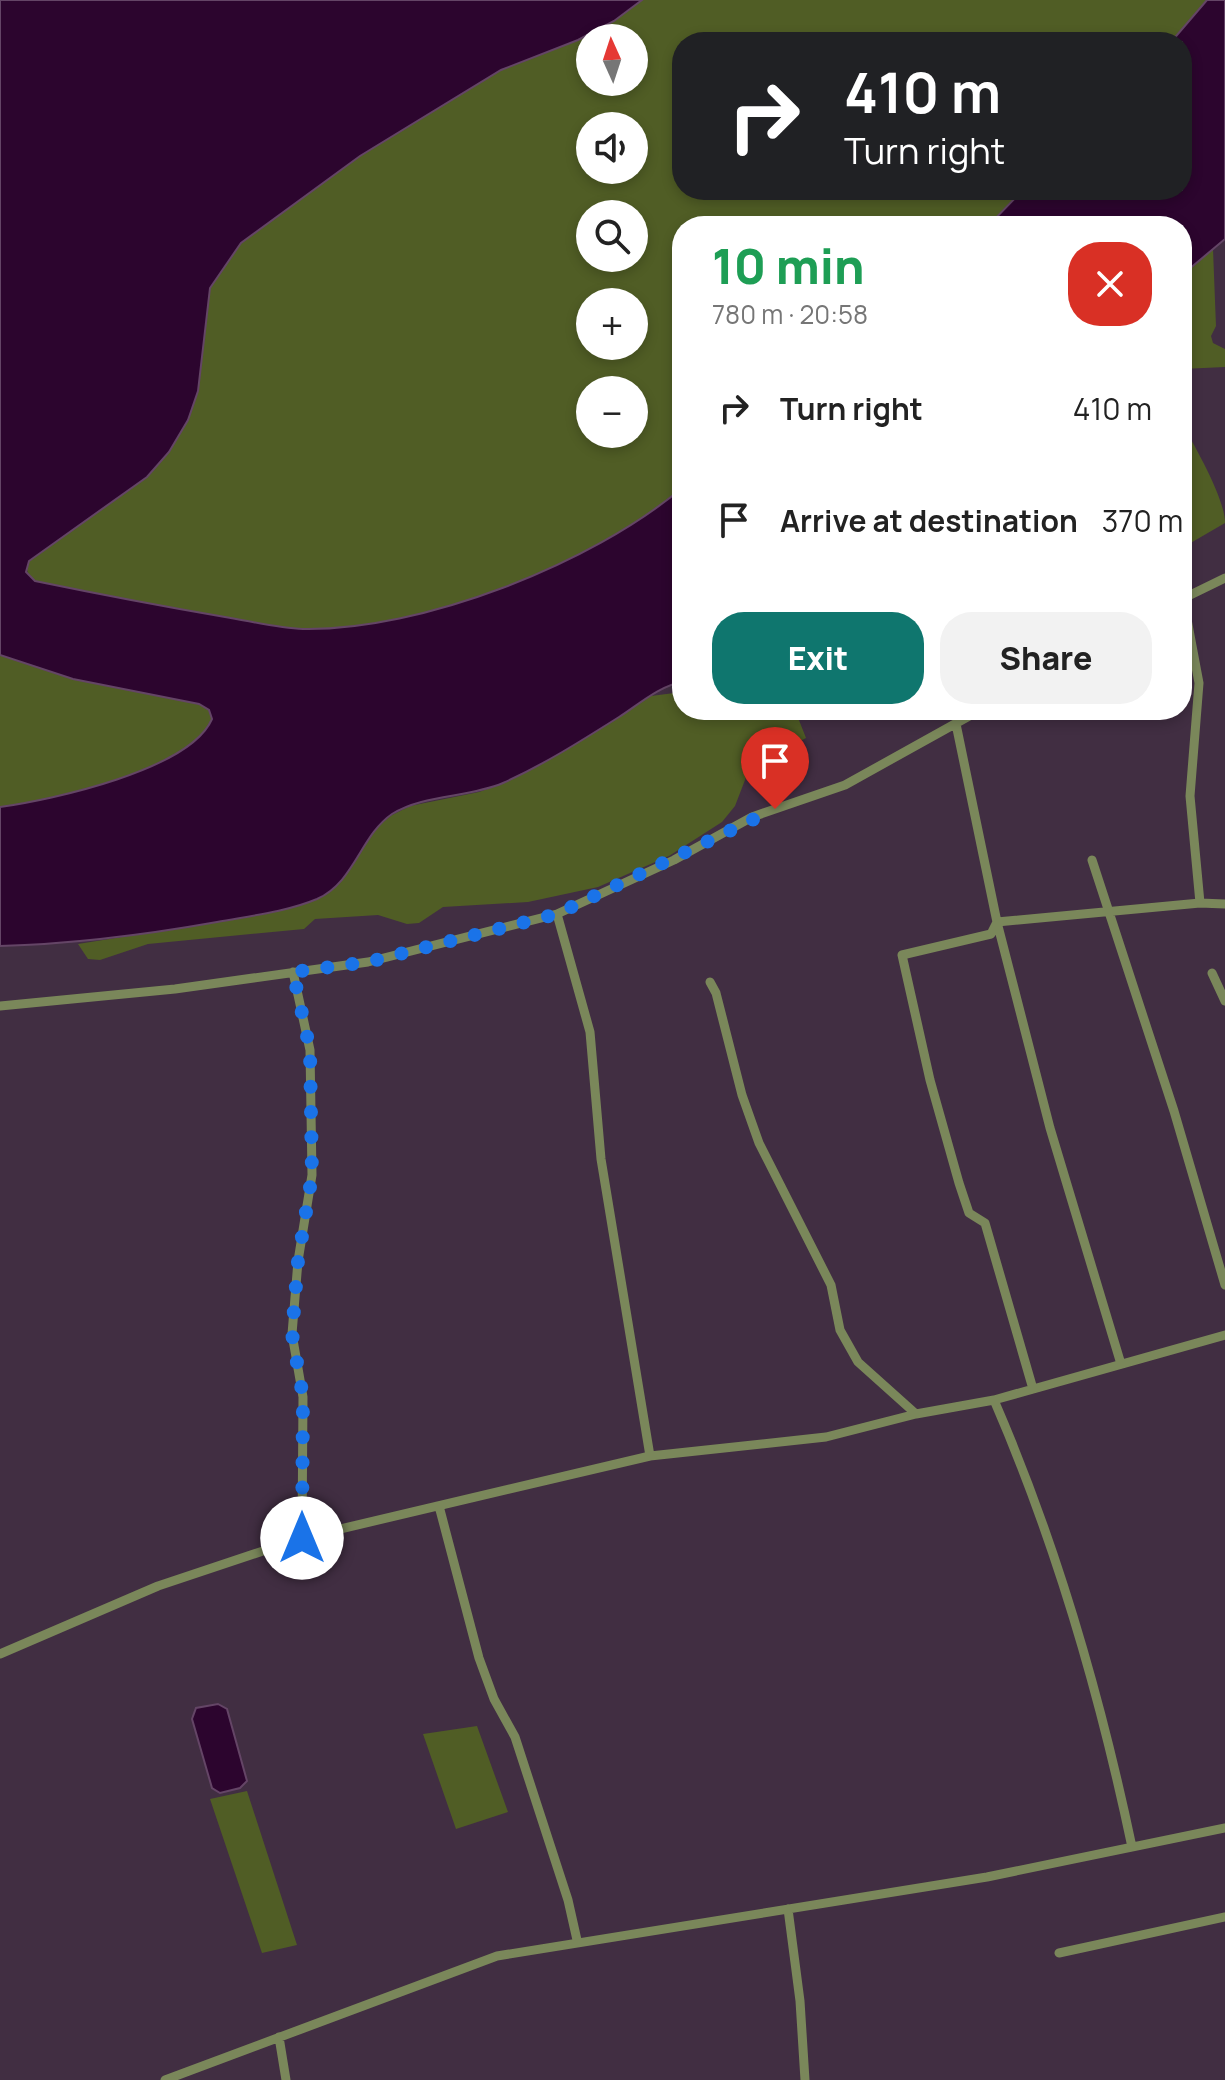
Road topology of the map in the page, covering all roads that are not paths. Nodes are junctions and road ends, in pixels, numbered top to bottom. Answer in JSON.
{"nodes":[{"id":1,"x":1225,"y":578,"type":"edge"},
{"id":2,"x":1192,"y":593,"type":"edge"},
{"id":3,"x":1192,"y":648,"type":"edge"},
{"id":4,"x":963,"y":720,"type":"edge"},
{"id":5,"x":956,"y":724,"type":"junction"},
{"id":6,"x":1092,"y":860,"type":"dead end"},
{"id":7,"x":1200,"y":903,"type":"junction"},
{"id":8,"x":1225,"y":904,"type":"edge"},
{"id":9,"x":1110,"y":912,"type":"junction"},
{"id":10,"x":557,"y":914,"type":"junction"},
{"id":11,"x":997,"y":922,"type":"junction"},
{"id":12,"x":293,"y":972,"type":"junction"},
{"id":13,"x":1212,"y":973,"type":"dead end"},
{"id":14,"x":710,"y":982,"type":"dead end"},
{"id":15,"x":1225,"y":1001,"type":"edge"},
{"id":16,"x":0,"y":1006,"type":"edge"},
{"id":17,"x":1225,"y":1285,"type":"edge"},
{"id":18,"x":1225,"y":1335,"type":"edge"},
{"id":19,"x":1121,"y":1364,"type":"junction"},
{"id":20,"x":1033,"y":1389,"type":"junction"},
{"id":21,"x":994,"y":1400,"type":"junction"},
{"id":22,"x":916,"y":1414,"type":"junction"},
{"id":23,"x":650,"y":1456,"type":"junction"},
{"id":24,"x":439,"y":1506,"type":"junction"},
{"id":25,"x":302,"y":1538,"type":"junction"},
{"id":26,"x":0,"y":1654,"type":"edge"},
{"id":27,"x":1225,"y":1828,"type":"edge"},
{"id":28,"x":1132,"y":1847,"type":"junction"},
{"id":29,"x":788,"y":1909,"type":"junction"},
{"id":30,"x":1225,"y":1917,"type":"edge"},
{"id":31,"x":577,"y":1940,"type":"junction"},
{"id":32,"x":1059,"y":1953,"type":"dead end"},
{"id":33,"x":279,"y":2037,"type":"junction"},
{"id":34,"x":165,"y":2080,"type":"edge"},
{"id":35,"x":286,"y":2080,"type":"edge"},
{"id":36,"x":805,"y":2080,"type":"edge"}],
"edges":[{"from":1,"to":2,"type":"street"},
{"from":3,"to":7,"type":"street"},
{"from":4,"to":5,"type":"street"},
{"from":5,"to":10,"type":"street"},
{"from":5,"to":11,"type":"street"},
{"from":6,"to":9,"type":"street"},
{"from":7,"to":8,"type":"street"},
{"from":7,"to":9,"type":"street"},
{"from":9,"to":11,"type":"street"},
{"from":9,"to":17,"type":"street"},
{"from":10,"to":12,"type":"street"},
{"from":10,"to":23,"type":"street"},
{"from":11,"to":19,"type":"street"},
{"from":11,"to":20,"type":"street"},
{"from":12,"to":16,"type":"street"},
{"from":12,"to":25,"type":"street"},
{"from":13,"to":15,"type":"street"},
{"from":14,"to":22,"type":"street"},
{"from":18,"to":19,"type":"street"},
{"from":19,"to":20,"type":"street"},
{"from":20,"to":21,"type":"street"},
{"from":21,"to":22,"type":"street"},
{"from":21,"to":28,"type":"street"},
{"from":22,"to":23,"type":"street"},
{"from":23,"to":24,"type":"street"},
{"from":24,"to":25,"type":"street"},
{"from":24,"to":31,"type":"street"},
{"from":25,"to":26,"type":"street"},
{"from":27,"to":28,"type":"street"},
{"from":28,"to":29,"type":"street"},
{"from":29,"to":31,"type":"street"},
{"from":29,"to":36,"type":"street"},
{"from":30,"to":32,"type":"street"},
{"from":31,"to":33,"type":"street"},
{"from":33,"to":34,"type":"street"},
{"from":33,"to":35,"type":"street"}]}
